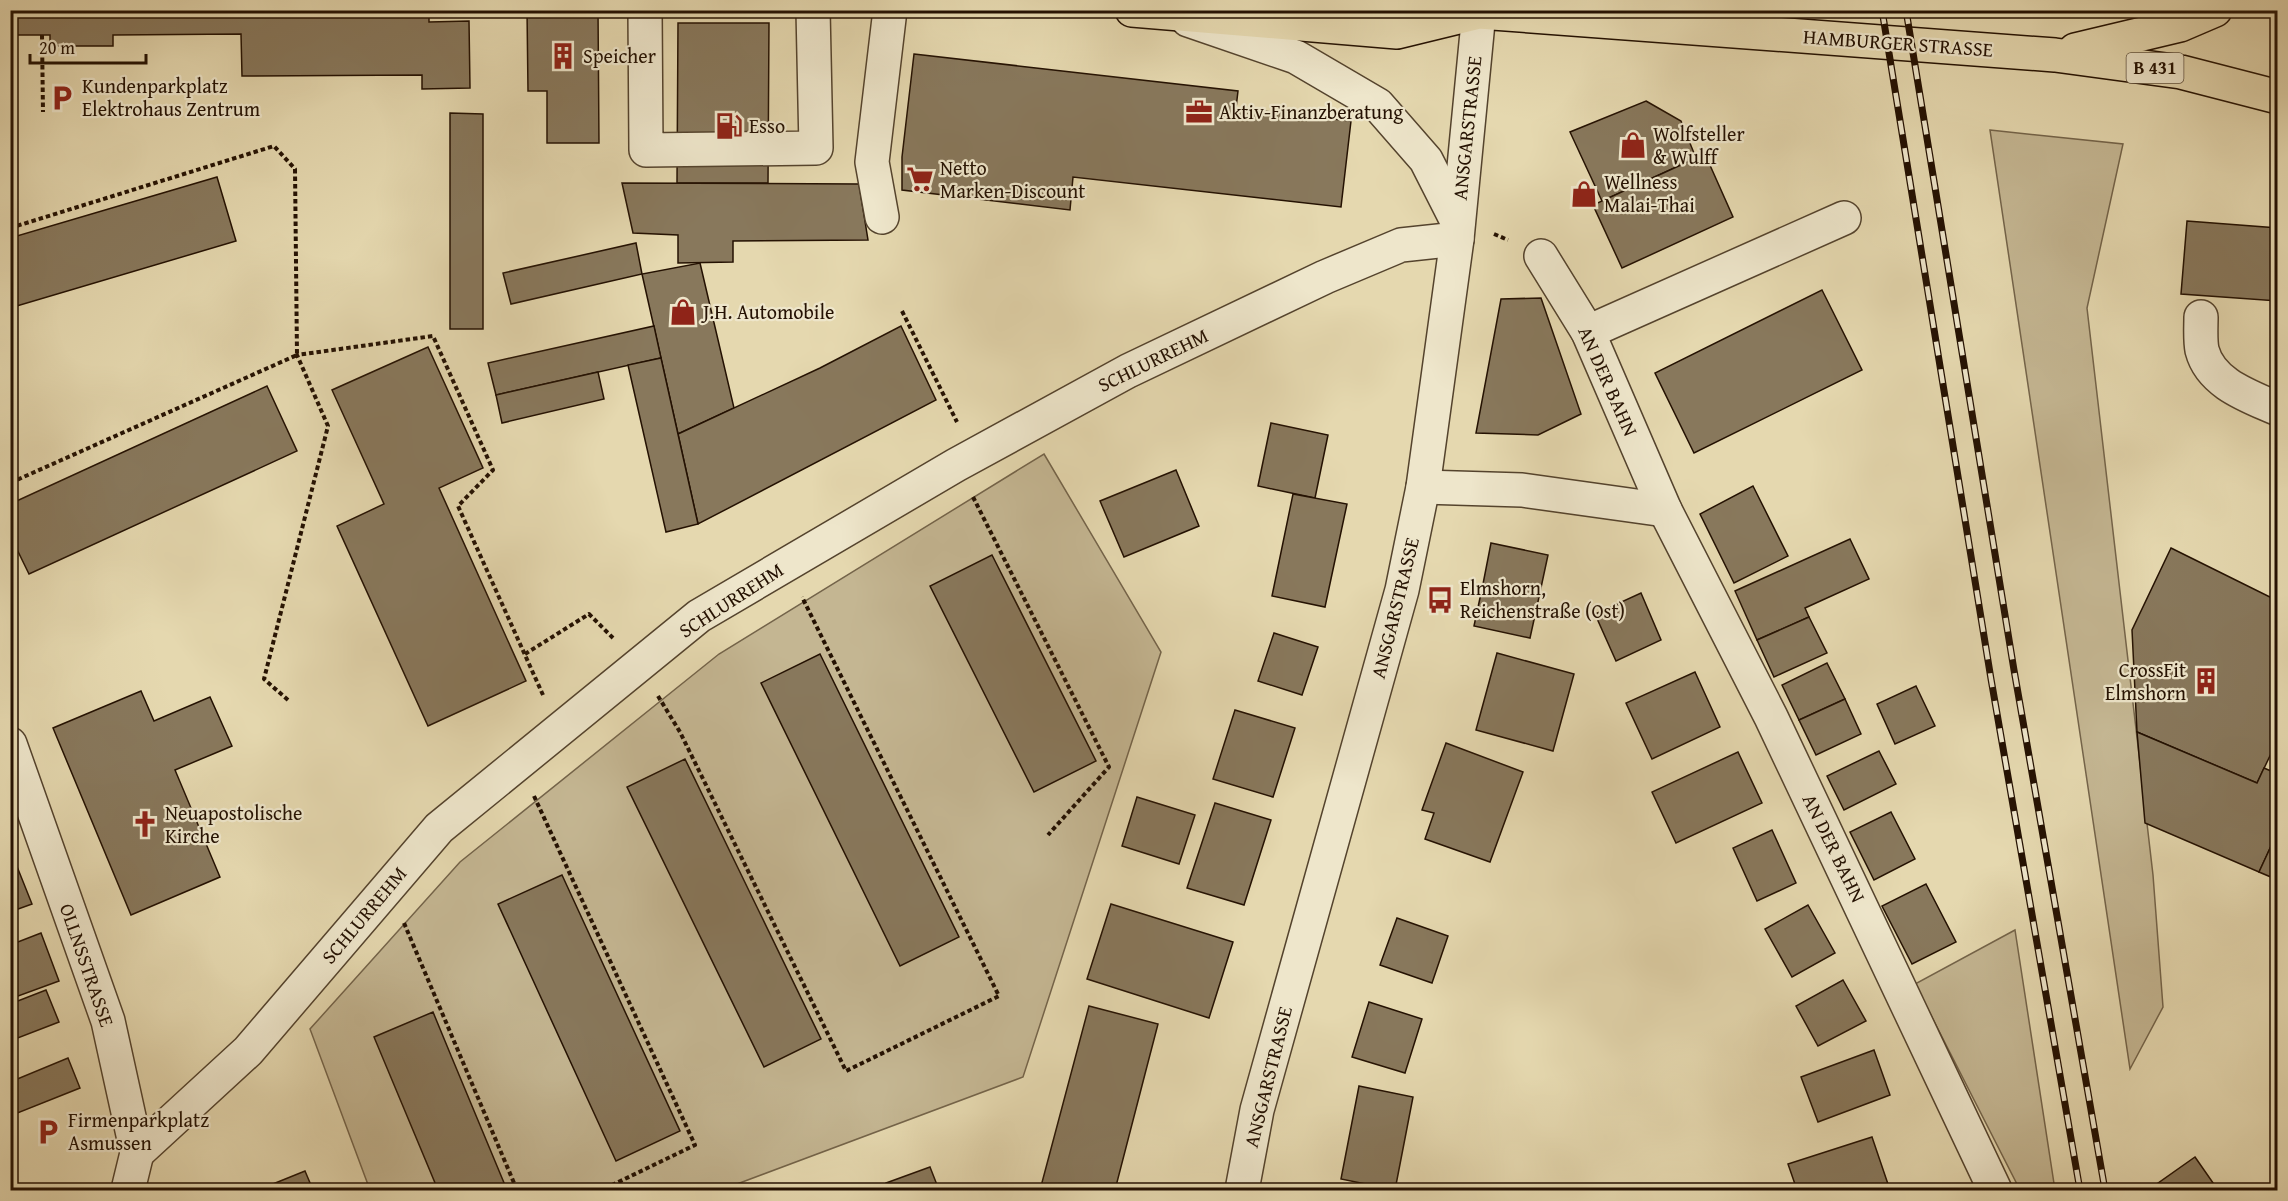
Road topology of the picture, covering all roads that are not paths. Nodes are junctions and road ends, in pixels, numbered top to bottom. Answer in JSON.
{"nodes":[{"id":1,"x":645,"y":10,"type":"edge"},
{"id":2,"x":813,"y":10,"type":"edge"},
{"id":3,"x":890,"y":10,"type":"edge"},
{"id":4,"x":1132,"y":10,"type":"edge"},
{"id":5,"x":2215,"y":10,"type":"edge"},
{"id":6,"x":1478,"y":11,"type":"edge"},
{"id":7,"x":1171,"y":14,"type":"junction"},
{"id":8,"x":2055,"y":55,"type":"junction"},
{"id":9,"x":2269,"y":89,"type":"edge"},
{"id":10,"x":882,"y":217,"type":"dead end"},
{"id":11,"x":1844,"y":218,"type":"dead end"},
{"id":12,"x":1457,"y":231,"type":"junction"},
{"id":13,"x":1541,"y":256,"type":"dead end"},
{"id":14,"x":2200,"y":317,"type":"dead end"},
{"id":15,"x":1588,"y":332,"type":"junction"},
{"id":16,"x":2277,"y":409,"type":"edge"},
{"id":17,"x":1423,"y":487,"type":"junction"},
{"id":18,"x":1665,"y":510,"type":"junction"},
{"id":19,"x":10,"y":744,"type":"edge"},
{"id":20,"x":137,"y":1153,"type":"junction"},
{"id":21,"x":128,"y":1191,"type":"edge"},
{"id":22,"x":1242,"y":1191,"type":"edge"},
{"id":23,"x":1995,"y":1191,"type":"edge"}],
"edges":[{"from":1,"to":2,"type":"street"},
{"from":3,"to":10,"type":"street"},
{"from":4,"to":7,"type":"main road","number":"B 431"},
{"from":5,"to":8,"type":"main road"},
{"from":6,"to":7,"type":"main road","number":"B 431"},
{"from":6,"to":8,"type":"main road","name":"HAMBURGER STRASSE","number":"B 431"},
{"from":6,"to":12,"type":"street","name":"ANSGARSTRASSE"},
{"from":7,"to":12,"type":"street"},
{"from":8,"to":9,"type":"main road","name":"HAMBURGER STRASSE","number":"B 431"},
{"from":11,"to":15,"type":"street"},
{"from":12,"to":17,"type":"street","name":"ANSGARSTRASSE"},
{"from":12,"to":20,"type":"street","name":"SCHLURREHM"},
{"from":13,"to":15,"type":"street","name":"AN DER BAHN"},
{"from":14,"to":16,"type":"street"},
{"from":15,"to":18,"type":"street","name":"AN DER BAHN"},
{"from":17,"to":18,"type":"street"},
{"from":17,"to":22,"type":"street","name":"ANSGARSTRASSE"},
{"from":18,"to":23,"type":"street","name":"AN DER BAHN"},
{"from":19,"to":20,"type":"street","name":"OLLNSSTRASSE"},
{"from":20,"to":21,"type":"street","name":"OLLNSSTRASSE"}]}
